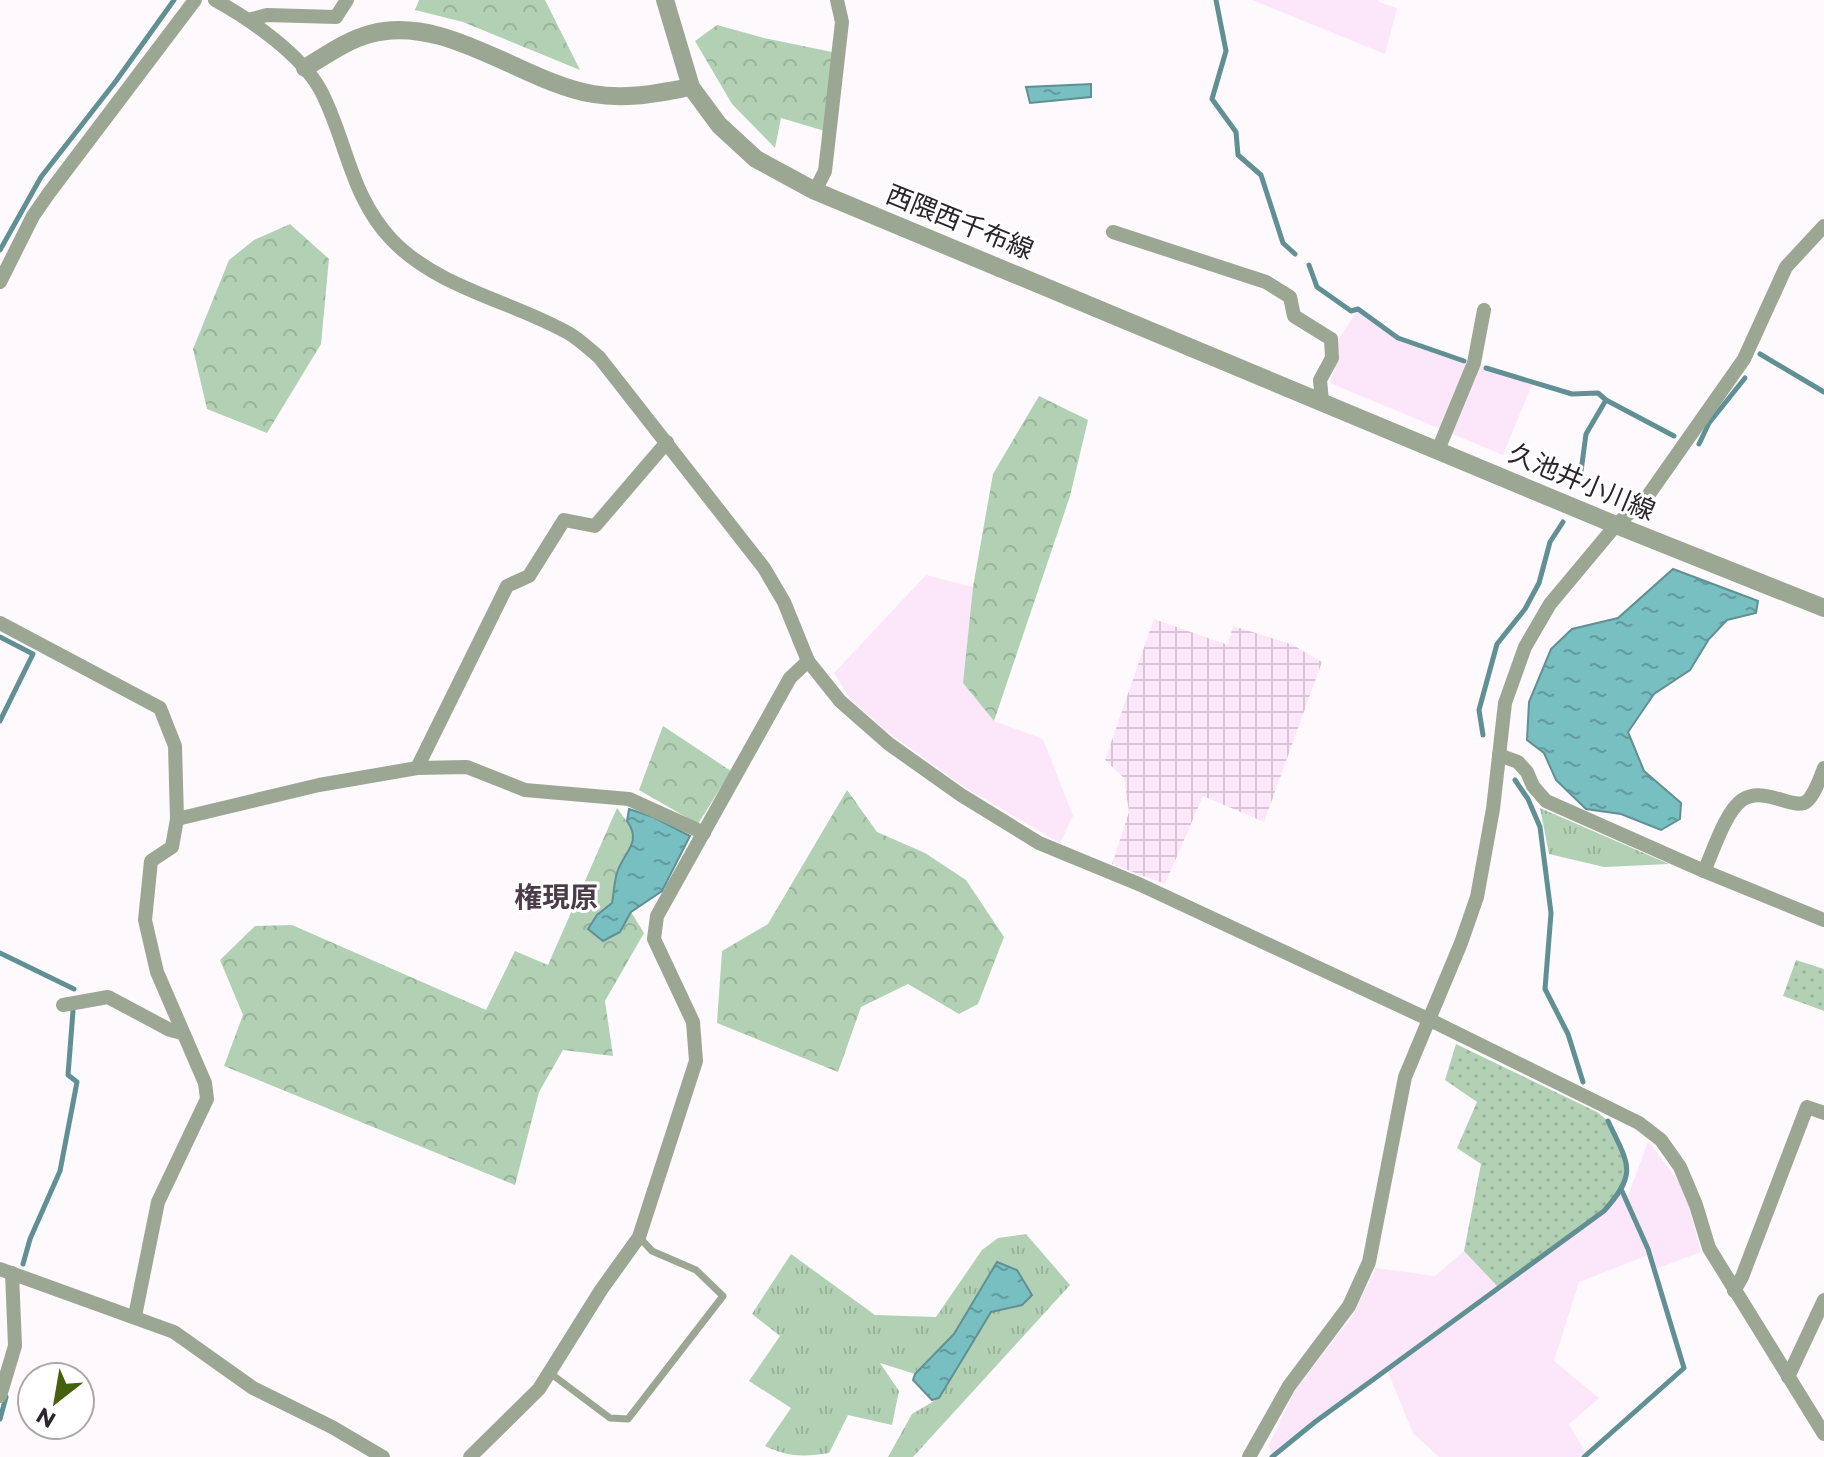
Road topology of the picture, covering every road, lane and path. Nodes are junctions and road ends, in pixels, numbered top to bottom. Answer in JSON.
{"nodes":[{"id":1,"x":195,"y":0,"type":"edge"},
{"id":2,"x":215,"y":0,"type":"edge"},
{"id":3,"x":347,"y":0,"type":"edge"},
{"id":4,"x":665,"y":0,"type":"edge"},
{"id":5,"x":837,"y":0,"type":"edge"},
{"id":6,"x":248,"y":20,"type":"junction"},
{"id":7,"x":305,"y":68,"type":"junction"},
{"id":8,"x":691,"y":87,"type":"junction"},
{"id":9,"x":815,"y":191,"type":"junction"},
{"id":10,"x":1824,"y":226,"type":"edge"},
{"id":11,"x":1113,"y":232,"type":"dead end"},
{"id":12,"x":0,"y":282,"type":"edge"},
{"id":13,"x":1484,"y":310,"type":"dead end"},
{"id":14,"x":1322,"y":401,"type":"junction"},
{"id":15,"x":667,"y":442,"type":"junction"},
{"id":16,"x":1438,"y":450,"type":"junction"},
{"id":17,"x":1616,"y":525,"type":"junction"},
{"id":18,"x":1824,"y":608,"type":"edge"},
{"id":19,"x":0,"y":623,"type":"edge"},
{"id":20,"x":808,"y":661,"type":"junction"},
{"id":21,"x":1499,"y":755,"type":"junction"},
{"id":22,"x":417,"y":768,"type":"junction"},
{"id":23,"x":1824,"y":768,"type":"edge"},
{"id":24,"x":177,"y":819,"type":"junction"},
{"id":25,"x":704,"y":833,"type":"junction"},
{"id":26,"x":1704,"y":871,"type":"junction"},
{"id":27,"x":1824,"y":920,"type":"edge"},
{"id":28,"x":63,"y":1005,"type":"dead end"},
{"id":29,"x":1428,"y":1019,"type":"junction"},
{"id":30,"x":182,"y":1033,"type":"junction"},
{"id":31,"x":1824,"y":1113,"type":"edge"},
{"id":32,"x":639,"y":1237,"type":"junction"},
{"id":33,"x":6,"y":1271,"type":"edge"},
{"id":34,"x":1734,"y":1291,"type":"junction"},
{"id":35,"x":1824,"y":1300,"type":"edge"},
{"id":36,"x":135,"y":1316,"type":"junction"},
{"id":37,"x":549,"y":1372,"type":"junction"},
{"id":38,"x":1788,"y":1377,"type":"junction"},
{"id":39,"x":0,"y":1396,"type":"edge"},
{"id":40,"x":1824,"y":1434,"type":"edge"},
{"id":41,"x":1247,"y":1456,"type":"edge"},
{"id":42,"x":383,"y":1457,"type":"edge"},
{"id":43,"x":470,"y":1457,"type":"edge"}],
"edges":[{"from":1,"to":12,"type":"street"},
{"from":2,"to":6,"type":"street"},
{"from":3,"to":6,"type":"street"},
{"from":4,"to":8,"type":"street","name":"西隈西千布線"},
{"from":5,"to":9,"type":"street"},
{"from":6,"to":7,"type":"street"},
{"from":7,"to":8,"type":"street"},
{"from":7,"to":15,"type":"street"},
{"from":8,"to":9,"type":"street","name":"西隈西千布線"},
{"from":9,"to":14,"type":"street","name":"西隈西千布線"},
{"from":10,"to":17,"type":"street"},
{"from":11,"to":14,"type":"street"},
{"from":13,"to":16,"type":"street"},
{"from":14,"to":16,"type":"street","name":"久池井小川線"},
{"from":15,"to":20,"type":"street"},
{"from":15,"to":22,"type":"street"},
{"from":16,"to":17,"type":"street","name":"久池井小川線"},
{"from":17,"to":18,"type":"street","name":"久池井小川線"},
{"from":17,"to":21,"type":"street"},
{"from":19,"to":24,"type":"street"},
{"from":20,"to":25,"type":"street"},
{"from":20,"to":29,"type":"street"},
{"from":21,"to":26,"type":"street"},
{"from":21,"to":29,"type":"street"},
{"from":22,"to":24,"type":"street"},
{"from":22,"to":25,"type":"street"},
{"from":23,"to":26,"type":"street"},
{"from":24,"to":30,"type":"street"},
{"from":25,"to":32,"type":"street"},
{"from":26,"to":27,"type":"street"},
{"from":28,"to":30,"type":"street"},
{"from":29,"to":34,"type":"street"},
{"from":29,"to":41,"type":"street"},
{"from":30,"to":36,"type":"street"},
{"from":31,"to":34,"type":"street"},
{"from":32,"to":37,"type":"street"},
{"from":32,"to":37,"type":"lane"},
{"from":33,"to":36,"type":"street"},
{"from":33,"to":39,"type":"street"},
{"from":34,"to":38,"type":"street"},
{"from":35,"to":38,"type":"street"},
{"from":36,"to":42,"type":"street"},
{"from":37,"to":43,"type":"street"},
{"from":38,"to":40,"type":"street"}]}
